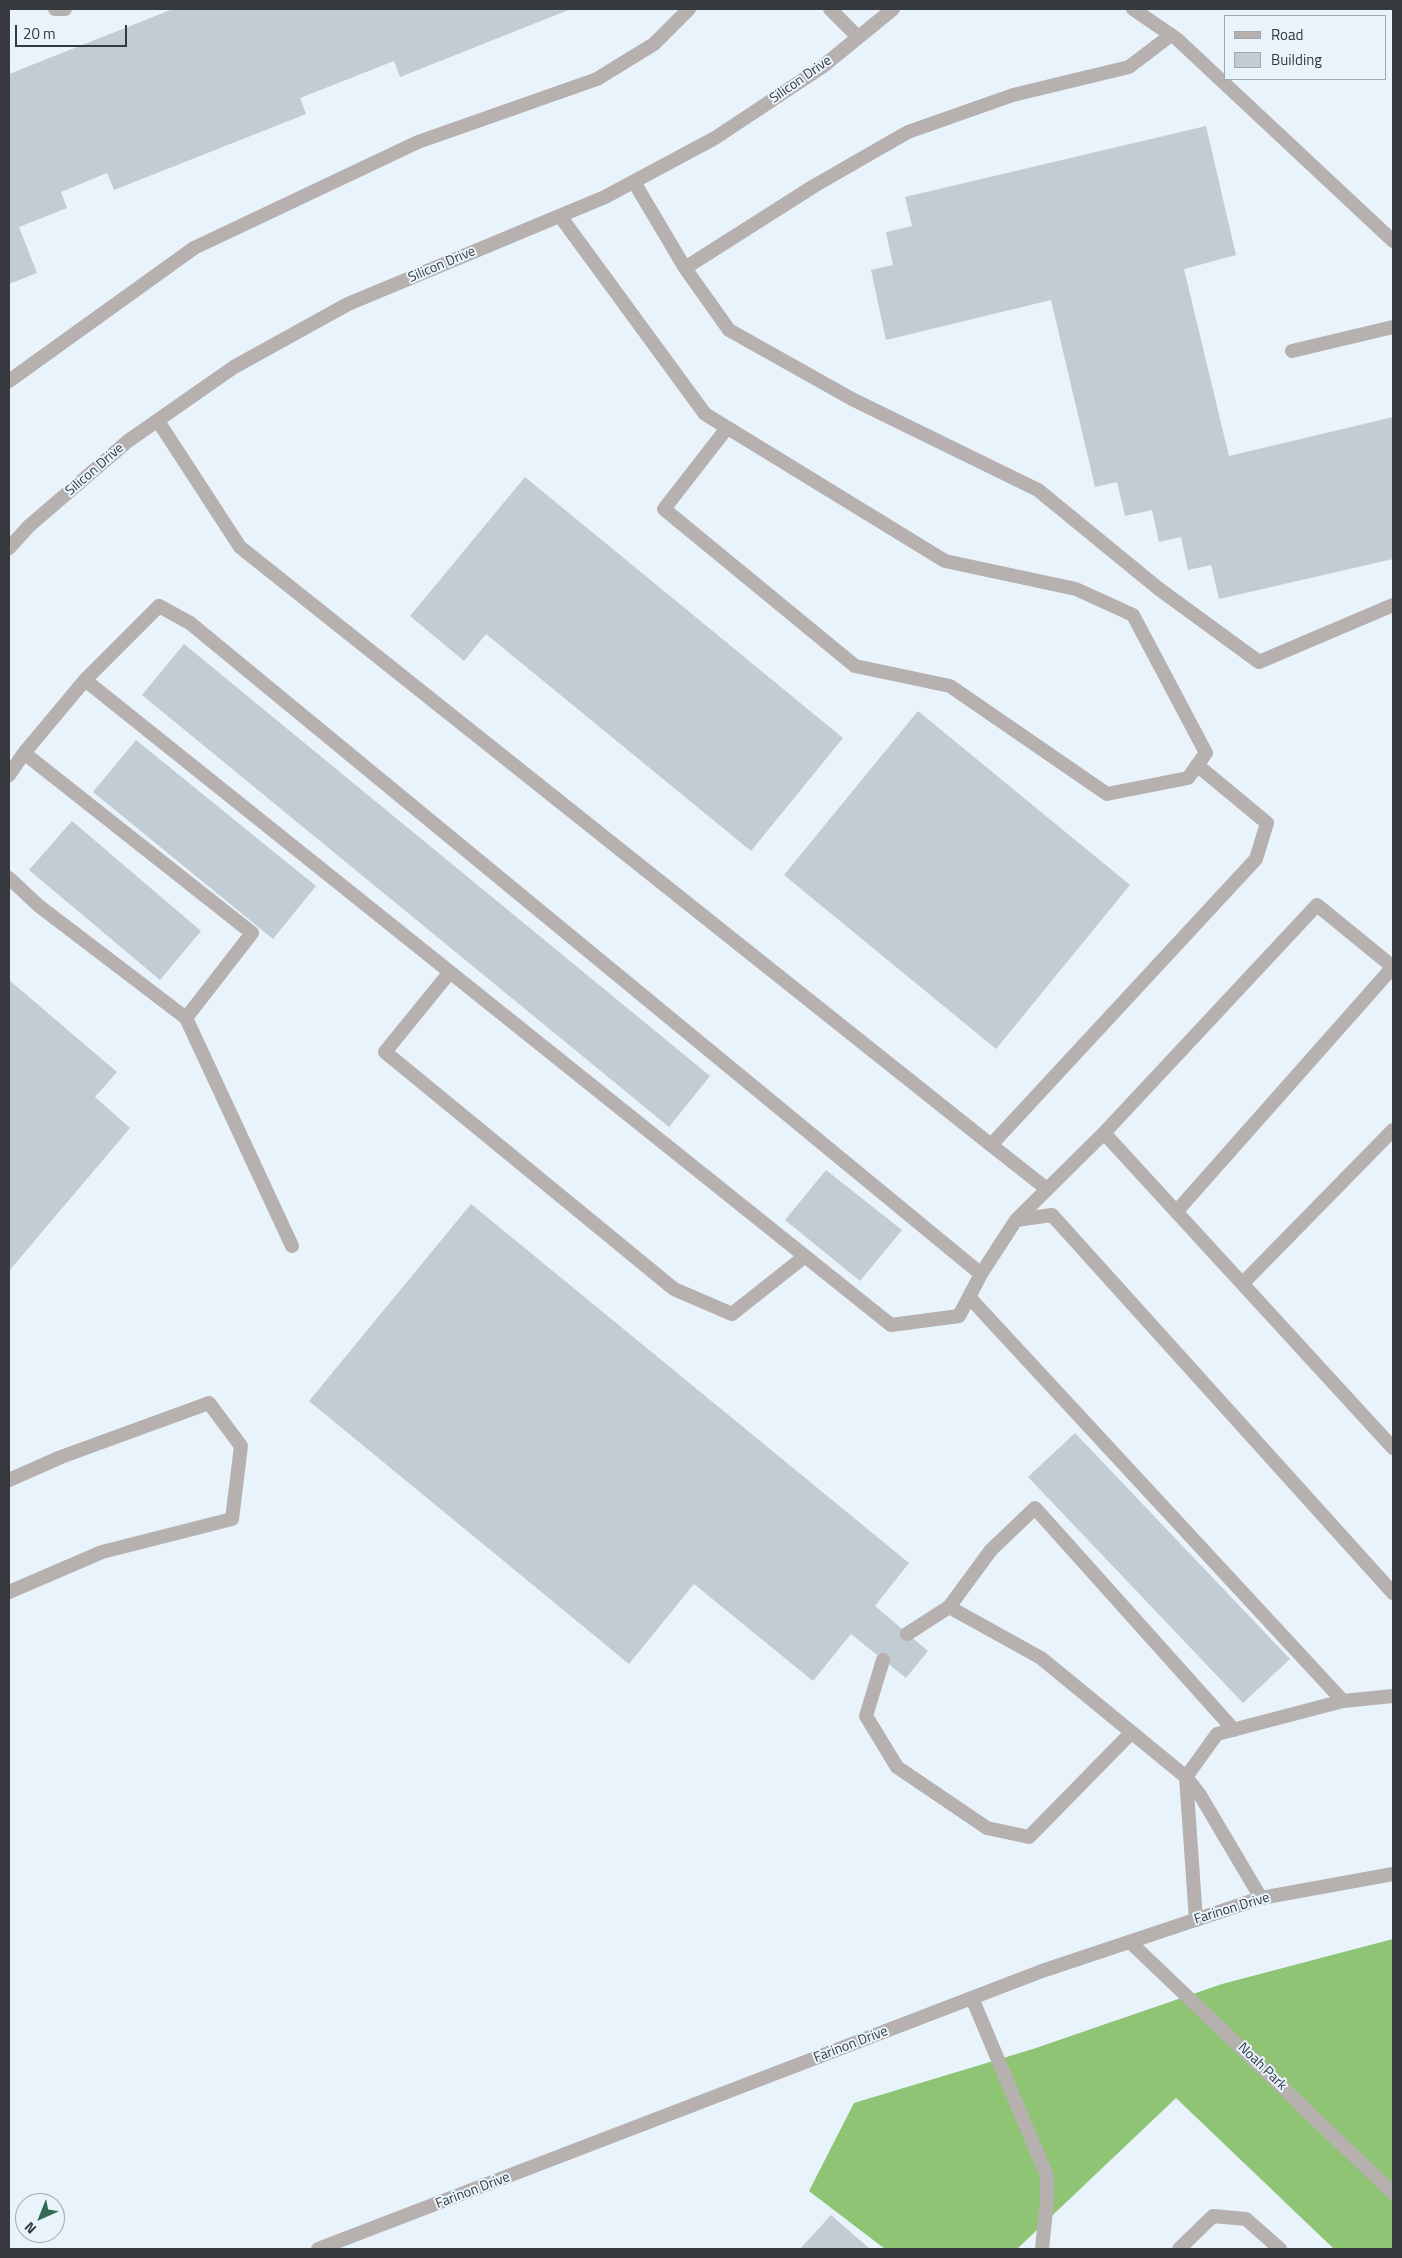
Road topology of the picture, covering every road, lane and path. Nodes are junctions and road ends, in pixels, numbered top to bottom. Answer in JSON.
{"nodes":[{"id":1,"x":54,"y":9,"type":"edge"},
{"id":2,"x":65,"y":9,"type":"edge"},
{"id":3,"x":690,"y":9,"type":"edge"},
{"id":4,"x":830,"y":9,"type":"edge"},
{"id":5,"x":893,"y":9,"type":"edge"},
{"id":6,"x":1133,"y":9,"type":"edge"},
{"id":7,"x":1171,"y":35,"type":"junction"},
{"id":8,"x":858,"y":37,"type":"junction"},
{"id":9,"x":634,"y":182,"type":"junction"},
{"id":10,"x":560,"y":216,"type":"junction"},
{"id":11,"x":1393,"y":241,"type":"edge"},
{"id":12,"x":685,"y":268,"type":"junction"},
{"id":13,"x":1393,"y":327,"type":"edge"},
{"id":14,"x":1292,"y":351,"type":"dead end"},
{"id":15,"x":9,"y":381,"type":"edge"},
{"id":16,"x":158,"y":421,"type":"junction"},
{"id":17,"x":727,"y":428,"type":"junction"},
{"id":18,"x":9,"y":548,"type":"edge"},
{"id":19,"x":1393,"y":605,"type":"edge"},
{"id":20,"x":85,"y":680,"type":"junction"},
{"id":21,"x":24,"y":752,"type":"junction"},
{"id":22,"x":1197,"y":765,"type":"junction"},
{"id":23,"x":9,"y":775,"type":"edge"},
{"id":24,"x":9,"y":878,"type":"edge"},
{"id":25,"x":1393,"y":967,"type":"edge"},
{"id":26,"x":450,"y":972,"type":"junction"},
{"id":27,"x":186,"y":1018,"type":"junction"},
{"id":28,"x":1393,"y":1130,"type":"edge"},
{"id":29,"x":1104,"y":1133,"type":"junction"},
{"id":30,"x":991,"y":1145,"type":"junction"},
{"id":31,"x":1048,"y":1189,"type":"junction"},
{"id":32,"x":1176,"y":1212,"type":"junction"},
{"id":33,"x":1016,"y":1220,"type":"junction"},
{"id":34,"x":292,"y":1246,"type":"dead end"},
{"id":35,"x":804,"y":1257,"type":"junction"},
{"id":36,"x":981,"y":1274,"type":"junction"},
{"id":37,"x":1243,"y":1283,"type":"junction"},
{"id":38,"x":970,"y":1297,"type":"junction"},
{"id":39,"x":1393,"y":1448,"type":"edge"},
{"id":40,"x":9,"y":1480,"type":"edge"},
{"id":41,"x":9,"y":1592,"type":"edge"},
{"id":42,"x":1393,"y":1592,"type":"edge"},
{"id":43,"x":949,"y":1607,"type":"junction"},
{"id":44,"x":907,"y":1634,"type":"dead end"},
{"id":45,"x":883,"y":1660,"type":"dead end"},
{"id":46,"x":1393,"y":1696,"type":"edge"},
{"id":47,"x":1343,"y":1701,"type":"junction"},
{"id":48,"x":1234,"y":1730,"type":"junction"},
{"id":49,"x":1131,"y":1733,"type":"junction"},
{"id":50,"x":1186,"y":1776,"type":"junction"},
{"id":51,"x":1393,"y":1874,"type":"edge"},
{"id":52,"x":1261,"y":1898,"type":"junction"},
{"id":53,"x":1196,"y":1920,"type":"junction"},
{"id":54,"x":1130,"y":1942,"type":"junction"},
{"id":55,"x":972,"y":1998,"type":"junction"},
{"id":56,"x":1393,"y":2193,"type":"edge"},
{"id":57,"x":318,"y":2249,"type":"edge"},
{"id":58,"x":1042,"y":2249,"type":"edge"},
{"id":59,"x":1179,"y":2249,"type":"edge"},
{"id":60,"x":1280,"y":2249,"type":"edge"}],
"edges":[{"from":1,"to":2,"type":"street"},
{"from":3,"to":15,"type":"street"},
{"from":4,"to":8,"type":"street"},
{"from":5,"to":8,"type":"street","name":"Silicon Drive"},
{"from":6,"to":7,"type":"street"},
{"from":7,"to":11,"type":"street"},
{"from":7,"to":12,"type":"street"},
{"from":8,"to":9,"type":"street","name":"Silicon Drive"},
{"from":9,"to":10,"type":"street","name":"Silicon Drive"},
{"from":9,"to":12,"type":"street"},
{"from":10,"to":16,"type":"street","name":"Silicon Drive"},
{"from":10,"to":17,"type":"street"},
{"from":12,"to":19,"type":"street"},
{"from":13,"to":14,"type":"street"},
{"from":16,"to":18,"type":"street","name":"Silicon Drive"},
{"from":16,"to":30,"type":"street"},
{"from":17,"to":22,"type":"street"},
{"from":17,"to":22,"type":"street"},
{"from":20,"to":21,"type":"street"},
{"from":20,"to":26,"type":"street"},
{"from":20,"to":36,"type":"street"},
{"from":21,"to":23,"type":"street"},
{"from":21,"to":27,"type":"street"},
{"from":22,"to":30,"type":"street"},
{"from":24,"to":27,"type":"street"},
{"from":25,"to":29,"type":"street"},
{"from":25,"to":32,"type":"street"},
{"from":26,"to":35,"type":"street"},
{"from":26,"to":35,"type":"street"},
{"from":27,"to":34,"type":"street"},
{"from":28,"to":37,"type":"street"},
{"from":29,"to":31,"type":"street"},
{"from":29,"to":32,"type":"street"},
{"from":30,"to":31,"type":"street"},
{"from":31,"to":33,"type":"street"},
{"from":32,"to":37,"type":"street"},
{"from":33,"to":36,"type":"street"},
{"from":33,"to":42,"type":"street"},
{"from":35,"to":38,"type":"street"},
{"from":36,"to":38,"type":"street"},
{"from":37,"to":39,"type":"street"},
{"from":38,"to":47,"type":"street"},
{"from":40,"to":41,"type":"street"},
{"from":43,"to":44,"type":"street"},
{"from":43,"to":48,"type":"street"},
{"from":43,"to":49,"type":"street"},
{"from":45,"to":49,"type":"street"},
{"from":46,"to":47,"type":"street"},
{"from":47,"to":48,"type":"street"},
{"from":48,"to":50,"type":"street"},
{"from":49,"to":50,"type":"street"},
{"from":50,"to":52,"type":"street"},
{"from":50,"to":53,"type":"street"},
{"from":51,"to":52,"type":"street","name":"Farinon Drive"},
{"from":52,"to":53,"type":"street","name":"Farinon Drive"},
{"from":53,"to":54,"type":"street","name":"Farinon Drive"},
{"from":54,"to":55,"type":"street","name":"Farinon Drive"},
{"from":54,"to":56,"type":"street","name":"Noah Park"},
{"from":55,"to":57,"type":"street","name":"Farinon Drive"},
{"from":55,"to":58,"type":"street"},
{"from":59,"to":60,"type":"street"}]}
